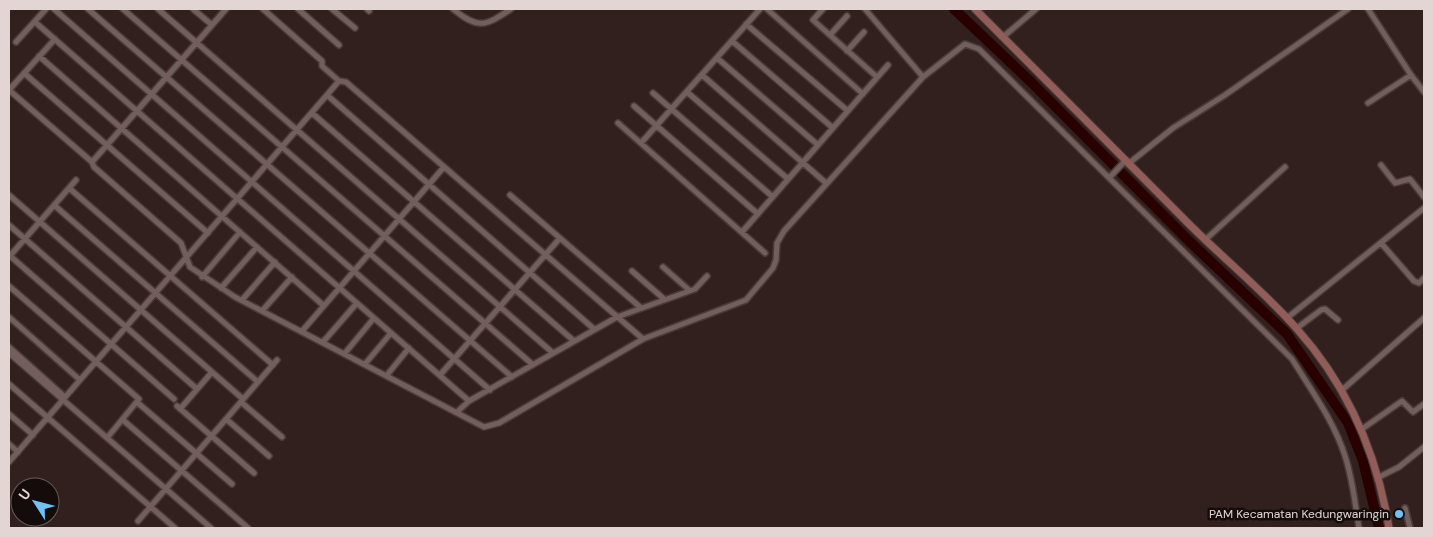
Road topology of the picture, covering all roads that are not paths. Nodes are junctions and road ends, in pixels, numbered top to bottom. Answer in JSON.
{"nodes":[{"id":1,"x":46,"y":9,"type":"edge"},
{"id":2,"x":54,"y":9,"type":"edge"},
{"id":3,"x":88,"y":9,"type":"edge"},
{"id":4,"x":123,"y":9,"type":"edge"},
{"id":5,"x":158,"y":9,"type":"edge"},
{"id":6,"x":193,"y":9,"type":"edge"},
{"id":7,"x":226,"y":9,"type":"edge"},
{"id":8,"x":262,"y":9,"type":"edge"},
{"id":9,"x":298,"y":9,"type":"edge"},
{"id":10,"x":332,"y":9,"type":"edge"},
{"id":11,"x":454,"y":9,"type":"edge"},
{"id":12,"x":464,"y":9,"type":"edge"},
{"id":13,"x":511,"y":9,"type":"edge"},
{"id":14,"x":760,"y":9,"type":"edge"},
{"id":15,"x":767,"y":9,"type":"edge"},
{"id":16,"x":823,"y":9,"type":"edge"},
{"id":17,"x":865,"y":9,"type":"edge"},
{"id":18,"x":975,"y":9,"type":"edge"},
{"id":19,"x":1036,"y":9,"type":"edge"},
{"id":20,"x":1348,"y":9,"type":"edge"},
{"id":21,"x":1368,"y":9,"type":"edge"},
{"id":22,"x":460,"y":14,"type":"junction"},
{"id":23,"x":847,"y":16,"type":"dead end"},
{"id":24,"x":35,"y":22,"type":"junction"},
{"id":25,"x":746,"y":24,"type":"junction"},
{"id":26,"x":212,"y":25,"type":"junction"},
{"id":27,"x":355,"y":28,"type":"dead end"},
{"id":28,"x":864,"y":32,"type":"dead end"},
{"id":29,"x":830,"y":35,"type":"junction"},
{"id":30,"x":1003,"y":37,"type":"junction"},
{"id":31,"x":55,"y":39,"type":"junction"},
{"id":32,"x":732,"y":40,"type":"junction"},
{"id":33,"x":16,"y":42,"type":"dead end"},
{"id":34,"x":196,"y":42,"type":"junction"},
{"id":35,"x":340,"y":45,"type":"dead end"},
{"id":36,"x":847,"y":51,"type":"junction"},
{"id":37,"x":39,"y":56,"type":"junction"},
{"id":38,"x":717,"y":58,"type":"junction"},
{"id":39,"x":181,"y":60,"type":"junction"},
{"id":40,"x":888,"y":65,"type":"dead end"},
{"id":41,"x":24,"y":73,"type":"junction"},
{"id":42,"x":702,"y":75,"type":"junction"},
{"id":43,"x":1410,"y":75,"type":"junction"},
{"id":44,"x":166,"y":77,"type":"junction"},
{"id":45,"x":877,"y":77,"type":"junction"},
{"id":46,"x":923,"y":77,"type":"junction"},
{"id":47,"x":339,"y":81,"type":"junction"},
{"id":48,"x":687,"y":92,"type":"junction"},
{"id":49,"x":1424,"y":92,"type":"edge"},
{"id":50,"x":653,"y":93,"type":"dead end"},
{"id":51,"x":152,"y":94,"type":"junction"},
{"id":52,"x":863,"y":94,"type":"junction"},
{"id":53,"x":327,"y":95,"type":"junction"},
{"id":54,"x":1368,"y":103,"type":"dead end"},
{"id":55,"x":634,"y":106,"type":"dead end"},
{"id":56,"x":672,"y":109,"type":"junction"},
{"id":57,"x":137,"y":111,"type":"junction"},
{"id":58,"x":848,"y":111,"type":"junction"},
{"id":59,"x":312,"y":113,"type":"junction"},
{"id":60,"x":618,"y":123,"type":"dead end"},
{"id":61,"x":657,"y":126,"type":"junction"},
{"id":62,"x":121,"y":128,"type":"junction"},
{"id":63,"x":833,"y":128,"type":"junction"},
{"id":64,"x":297,"y":130,"type":"junction"},
{"id":65,"x":642,"y":144,"type":"junction"},
{"id":66,"x":107,"y":145,"type":"junction"},
{"id":67,"x":818,"y":145,"type":"junction"},
{"id":68,"x":282,"y":148,"type":"junction"},
{"id":69,"x":92,"y":162,"type":"junction"},
{"id":70,"x":803,"y":162,"type":"junction"},
{"id":71,"x":1126,"y":163,"type":"junction"},
{"id":72,"x":268,"y":165,"type":"junction"},
{"id":73,"x":1380,"y":165,"type":"dead end"},
{"id":74,"x":444,"y":167,"type":"junction"},
{"id":75,"x":1285,"y":167,"type":"dead end"},
{"id":76,"x":1112,"y":176,"type":"junction"},
{"id":77,"x":788,"y":179,"type":"junction"},
{"id":78,"x":76,"y":180,"type":"dead end"},
{"id":79,"x":253,"y":182,"type":"junction"},
{"id":80,"x":826,"y":183,"type":"junction"},
{"id":81,"x":429,"y":184,"type":"junction"},
{"id":82,"x":69,"y":188,"type":"junction"},
{"id":83,"x":9,"y":195,"type":"edge"},
{"id":84,"x":510,"y":195,"type":"dead end"},
{"id":85,"x":773,"y":196,"type":"junction"},
{"id":86,"x":1424,"y":198,"type":"edge"},
{"id":87,"x":237,"y":199,"type":"junction"},
{"id":88,"x":414,"y":201,"type":"junction"},
{"id":89,"x":54,"y":205,"type":"junction"},
{"id":90,"x":1424,"y":208,"type":"edge"},
{"id":91,"x":758,"y":214,"type":"junction"},
{"id":92,"x":222,"y":216,"type":"junction"},
{"id":93,"x":399,"y":219,"type":"junction"},
{"id":94,"x":39,"y":222,"type":"junction"},
{"id":95,"x":9,"y":225,"type":"edge"},
{"id":96,"x":240,"y":232,"type":"junction"},
{"id":97,"x":742,"y":232,"type":"junction"},
{"id":98,"x":208,"y":233,"type":"junction"},
{"id":99,"x":384,"y":236,"type":"junction"},
{"id":100,"x":560,"y":238,"type":"junction"},
{"id":101,"x":25,"y":239,"type":"junction"},
{"id":102,"x":1204,"y":240,"type":"junction"},
{"id":103,"x":1381,"y":243,"type":"junction"},
{"id":104,"x":257,"y":247,"type":"junction"},
{"id":105,"x":369,"y":253,"type":"junction"},
{"id":106,"x":765,"y":253,"type":"dead end"},
{"id":107,"x":545,"y":255,"type":"junction"},
{"id":108,"x":9,"y":256,"type":"edge"},
{"id":109,"x":186,"y":258,"type":"junction"},
{"id":110,"x":275,"y":262,"type":"junction"},
{"id":111,"x":663,"y":268,"type":"dead end"},
{"id":112,"x":354,"y":271,"type":"junction"},
{"id":113,"x":632,"y":271,"type":"dead end"},
{"id":114,"x":530,"y":272,"type":"junction"},
{"id":115,"x":171,"y":276,"type":"junction"},
{"id":116,"x":707,"y":276,"type":"dead end"},
{"id":117,"x":202,"y":277,"type":"junction"},
{"id":118,"x":292,"y":277,"type":"junction"},
{"id":119,"x":1424,"y":278,"type":"edge"},
{"id":120,"x":9,"y":286,"type":"edge"},
{"id":121,"x":339,"y":287,"type":"junction"},
{"id":122,"x":221,"y":288,"type":"junction"},
{"id":123,"x":515,"y":290,"type":"junction"},
{"id":124,"x":689,"y":290,"type":"junction"},
{"id":125,"x":156,"y":293,"type":"junction"},
{"id":126,"x":664,"y":299,"type":"junction"},
{"id":127,"x":242,"y":300,"type":"junction"},
{"id":128,"x":357,"y":303,"type":"junction"},
{"id":129,"x":324,"y":305,"type":"junction"},
{"id":130,"x":500,"y":307,"type":"junction"},
{"id":131,"x":640,"y":307,"type":"junction"},
{"id":132,"x":141,"y":310,"type":"junction"},
{"id":133,"x":262,"y":310,"type":"junction"},
{"id":134,"x":9,"y":317,"type":"edge"},
{"id":135,"x":617,"y":317,"type":"junction"},
{"id":136,"x":374,"y":318,"type":"junction"},
{"id":137,"x":1287,"y":318,"type":"junction"},
{"id":138,"x":1424,"y":318,"type":"edge"},
{"id":139,"x":1338,"y":320,"type":"dead end"},
{"id":140,"x":485,"y":324,"type":"junction"},
{"id":141,"x":126,"y":327,"type":"junction"},
{"id":142,"x":1297,"y":328,"type":"junction"},
{"id":143,"x":594,"y":329,"type":"junction"},
{"id":144,"x":303,"y":330,"type":"junction"},
{"id":145,"x":391,"y":333,"type":"junction"},
{"id":146,"x":642,"y":339,"type":"junction"},
{"id":147,"x":470,"y":341,"type":"junction"},
{"id":148,"x":574,"y":341,"type":"junction"},
{"id":149,"x":324,"y":342,"type":"junction"},
{"id":150,"x":111,"y":344,"type":"junction"},
{"id":151,"x":9,"y":347,"type":"edge"},
{"id":152,"x":409,"y":348,"type":"junction"},
{"id":153,"x":9,"y":353,"type":"edge"},
{"id":154,"x":345,"y":353,"type":"junction"},
{"id":155,"x":553,"y":353,"type":"junction"},
{"id":156,"x":455,"y":359,"type":"junction"},
{"id":157,"x":277,"y":360,"type":"dead end"},
{"id":158,"x":96,"y":362,"type":"junction"},
{"id":159,"x":365,"y":364,"type":"junction"},
{"id":160,"x":532,"y":364,"type":"junction"},
{"id":161,"x":273,"y":365,"type":"junction"},
{"id":162,"x":212,"y":372,"type":"junction"},
{"id":163,"x":387,"y":375,"type":"junction"},
{"id":164,"x":440,"y":375,"type":"junction"},
{"id":165,"x":512,"y":377,"type":"junction"},
{"id":166,"x":80,"y":380,"type":"junction"},
{"id":167,"x":258,"y":382,"type":"junction"},
{"id":168,"x":9,"y":384,"type":"edge"},
{"id":169,"x":198,"y":389,"type":"junction"},
{"id":170,"x":490,"y":390,"type":"junction"},
{"id":171,"x":1342,"y":390,"type":"junction"},
{"id":172,"x":64,"y":398,"type":"junction"},
{"id":173,"x":174,"y":399,"type":"dead end"},
{"id":174,"x":242,"y":400,"type":"junction"},
{"id":175,"x":469,"y":401,"type":"junction"},
{"id":176,"x":138,"y":403,"type":"junction"},
{"id":177,"x":1424,"y":404,"type":"edge"},
{"id":178,"x":457,"y":412,"type":"junction"},
{"id":179,"x":9,"y":414,"type":"edge"},
{"id":180,"x":48,"y":417,"type":"junction"},
{"id":181,"x":226,"y":419,"type":"junction"},
{"id":182,"x":124,"y":420,"type":"junction"},
{"id":183,"x":1362,"y":429,"type":"junction"},
{"id":184,"x":33,"y":435,"type":"junction"},
{"id":185,"x":212,"y":436,"type":"junction"},
{"id":186,"x":282,"y":436,"type":"dead end"},
{"id":187,"x":107,"y":438,"type":"junction"},
{"id":188,"x":9,"y":444,"type":"edge"},
{"id":189,"x":1424,"y":447,"type":"edge"},
{"id":190,"x":18,"y":452,"type":"junction"},
{"id":191,"x":196,"y":453,"type":"junction"},
{"id":192,"x":269,"y":456,"type":"dead end"},
{"id":193,"x":9,"y":462,"type":"edge"},
{"id":194,"x":182,"y":470,"type":"junction"},
{"id":195,"x":254,"y":473,"type":"dead end"},
{"id":196,"x":1379,"y":477,"type":"junction"},
{"id":197,"x":232,"y":484,"type":"dead end"},
{"id":198,"x":166,"y":489,"type":"junction"},
{"id":199,"x":150,"y":507,"type":"junction"},
{"id":200,"x":1405,"y":508,"type":"dead end"},
{"id":201,"x":138,"y":521,"type":"dead end"},
{"id":202,"x":175,"y":528,"type":"edge"},
{"id":203,"x":211,"y":528,"type":"edge"},
{"id":204,"x":248,"y":528,"type":"edge"},
{"id":205,"x":1359,"y":528,"type":"edge"},
{"id":206,"x":1389,"y":528,"type":"edge"},
{"id":207,"x":1410,"y":528,"type":"edge"}],
"edges":[{"from":1,"to":24,"type":"street"},
{"from":2,"to":51,"type":"street"},
{"from":3,"to":44,"type":"street"},
{"from":4,"to":39,"type":"street"},
{"from":5,"to":34,"type":"street"},
{"from":6,"to":26,"type":"street"},
{"from":7,"to":26,"type":"street"},
{"from":8,"to":47,"type":"street"},
{"from":9,"to":35,"type":"street"},
{"from":10,"to":27,"type":"street"},
{"from":11,"to":22,"type":"street"},
{"from":12,"to":22,"type":"street"},
{"from":13,"to":22,"type":"street"},
{"from":14,"to":25,"type":"street"},
{"from":15,"to":52,"type":"street"},
{"from":16,"to":29,"type":"street"},
{"from":17,"to":46,"type":"street"},
{"from":18,"to":30,"type":"street"},
{"from":19,"to":30,"type":"street"},
{"from":20,"to":71,"type":"street"},
{"from":21,"to":43,"type":"street"},
{"from":23,"to":29,"type":"street"},
{"from":24,"to":31,"type":"street"},
{"from":24,"to":33,"type":"street"},
{"from":25,"to":32,"type":"street"},
{"from":25,"to":58,"type":"street"},
{"from":26,"to":34,"type":"street"},
{"from":28,"to":36,"type":"street"},
{"from":29,"to":36,"type":"street"},
{"from":30,"to":71,"type":"street"},
{"from":31,"to":37,"type":"street"},
{"from":31,"to":57,"type":"street"},
{"from":32,"to":38,"type":"street"},
{"from":32,"to":63,"type":"street"},
{"from":34,"to":39,"type":"street"},
{"from":34,"to":64,"type":"street"},
{"from":36,"to":45,"type":"street"},
{"from":37,"to":41,"type":"street"},
{"from":37,"to":62,"type":"street"},
{"from":38,"to":42,"type":"street"},
{"from":38,"to":67,"type":"street"},
{"from":39,"to":44,"type":"street"},
{"from":39,"to":68,"type":"street"},
{"from":40,"to":45,"type":"street"},
{"from":41,"to":66,"type":"street"},
{"from":41,"to":69,"type":"street"},
{"from":42,"to":48,"type":"street"},
{"from":42,"to":70,"type":"street"},
{"from":43,"to":49,"type":"street"},
{"from":43,"to":54,"type":"street"},
{"from":44,"to":51,"type":"street"},
{"from":44,"to":72,"type":"street"},
{"from":45,"to":52,"type":"street"},
{"from":46,"to":76,"type":"street"},
{"from":46,"to":80,"type":"street"},
{"from":47,"to":53,"type":"street"},
{"from":47,"to":74,"type":"street"},
{"from":48,"to":56,"type":"street"},
{"from":48,"to":77,"type":"street"},
{"from":50,"to":56,"type":"street"},
{"from":51,"to":57,"type":"street"},
{"from":51,"to":79,"type":"street"},
{"from":52,"to":58,"type":"street"},
{"from":53,"to":59,"type":"street"},
{"from":53,"to":81,"type":"street"},
{"from":55,"to":61,"type":"street"},
{"from":56,"to":61,"type":"street"},
{"from":56,"to":85,"type":"street"},
{"from":57,"to":62,"type":"street"},
{"from":57,"to":87,"type":"street"},
{"from":58,"to":63,"type":"street"},
{"from":59,"to":64,"type":"street"},
{"from":59,"to":88,"type":"street"},
{"from":60,"to":65,"type":"street"},
{"from":61,"to":65,"type":"street"},
{"from":61,"to":91,"type":"street"},
{"from":62,"to":66,"type":"street"},
{"from":62,"to":92,"type":"street"},
{"from":63,"to":67,"type":"street"},
{"from":64,"to":68,"type":"street"},
{"from":64,"to":93,"type":"street"},
{"from":65,"to":97,"type":"street"},
{"from":66,"to":69,"type":"street"},
{"from":66,"to":98,"type":"street"},
{"from":67,"to":70,"type":"street"},
{"from":68,"to":72,"type":"street"},
{"from":68,"to":99,"type":"street"},
{"from":69,"to":109,"type":"street"},
{"from":70,"to":77,"type":"street"},
{"from":70,"to":80,"type":"street"},
{"from":71,"to":76,"type":"street"},
{"from":71,"to":102,"type":"street"},
{"from":72,"to":79,"type":"street"},
{"from":72,"to":105,"type":"street"},
{"from":73,"to":86,"type":"street"},
{"from":74,"to":81,"type":"street"},
{"from":74,"to":107,"type":"street"},
{"from":75,"to":102,"type":"street"},
{"from":76,"to":205,"type":"street"},
{"from":77,"to":85,"type":"street"},
{"from":78,"to":82,"type":"street"},
{"from":79,"to":87,"type":"street"},
{"from":79,"to":112,"type":"street"},
{"from":80,"to":146,"type":"street"},
{"from":81,"to":88,"type":"street"},
{"from":81,"to":114,"type":"street"},
{"from":82,"to":89,"type":"street"},
{"from":82,"to":115,"type":"street"},
{"from":83,"to":94,"type":"street"},
{"from":84,"to":100,"type":"street"},
{"from":85,"to":91,"type":"street"},
{"from":87,"to":92,"type":"street"},
{"from":87,"to":121,"type":"street"},
{"from":88,"to":93,"type":"street"},
{"from":88,"to":123,"type":"street"},
{"from":89,"to":94,"type":"street"},
{"from":89,"to":125,"type":"street"},
{"from":90,"to":103,"type":"street"},
{"from":91,"to":97,"type":"street"},
{"from":92,"to":96,"type":"street"},
{"from":92,"to":98,"type":"street"},
{"from":93,"to":99,"type":"street"},
{"from":93,"to":130,"type":"street"},
{"from":94,"to":101,"type":"street"},
{"from":94,"to":132,"type":"street"},
{"from":95,"to":101,"type":"street"},
{"from":96,"to":104,"type":"street"},
{"from":96,"to":117,"type":"street"},
{"from":97,"to":106,"type":"street"},
{"from":98,"to":109,"type":"street"},
{"from":99,"to":105,"type":"street"},
{"from":99,"to":140,"type":"street"},
{"from":100,"to":107,"type":"street"},
{"from":100,"to":131,"type":"street"},
{"from":101,"to":108,"type":"street"},
{"from":101,"to":141,"type":"street"},
{"from":102,"to":137,"type":"street"},
{"from":103,"to":119,"type":"street"},
{"from":103,"to":137,"type":"street"},
{"from":104,"to":110,"type":"street"},
{"from":104,"to":122,"type":"street"},
{"from":105,"to":112,"type":"street"},
{"from":105,"to":147,"type":"street"},
{"from":107,"to":114,"type":"street"},
{"from":107,"to":135,"type":"street"},
{"from":108,"to":150,"type":"street"},
{"from":109,"to":115,"type":"street"},
{"from":109,"to":117,"type":"street"},
{"from":110,"to":118,"type":"street"},
{"from":110,"to":127,"type":"street"},
{"from":111,"to":124,"type":"street"},
{"from":112,"to":121,"type":"street"},
{"from":112,"to":156,"type":"street"},
{"from":113,"to":126,"type":"street"},
{"from":114,"to":123,"type":"street"},
{"from":114,"to":143,"type":"street"},
{"from":115,"to":125,"type":"street"},
{"from":115,"to":161,"type":"street"},
{"from":116,"to":124,"type":"street"},
{"from":117,"to":122,"type":"street"},
{"from":118,"to":129,"type":"street"},
{"from":118,"to":133,"type":"street"},
{"from":120,"to":158,"type":"street"},
{"from":121,"to":128,"type":"street"},
{"from":121,"to":129,"type":"street"},
{"from":122,"to":127,"type":"street"},
{"from":123,"to":130,"type":"street"},
{"from":123,"to":148,"type":"street"},
{"from":124,"to":126,"type":"street"},
{"from":125,"to":132,"type":"street"},
{"from":125,"to":167,"type":"street"},
{"from":126,"to":131,"type":"street"},
{"from":127,"to":133,"type":"street"},
{"from":128,"to":136,"type":"street"},
{"from":128,"to":149,"type":"street"},
{"from":129,"to":144,"type":"street"},
{"from":130,"to":140,"type":"street"},
{"from":130,"to":155,"type":"street"},
{"from":131,"to":135,"type":"street"},
{"from":132,"to":141,"type":"street"},
{"from":132,"to":162,"type":"street"},
{"from":133,"to":144,"type":"street"},
{"from":134,"to":166,"type":"street"},
{"from":135,"to":143,"type":"street"},
{"from":135,"to":146,"type":"street"},
{"from":136,"to":145,"type":"street"},
{"from":136,"to":154,"type":"street"},
{"from":137,"to":142,"type":"street"},
{"from":138,"to":171,"type":"street"},
{"from":139,"to":142,"type":"street"},
{"from":140,"to":147,"type":"street"},
{"from":140,"to":160,"type":"street"},
{"from":141,"to":150,"type":"street"},
{"from":141,"to":169,"type":"street"},
{"from":142,"to":171,"type":"street"},
{"from":143,"to":148,"type":"street"},
{"from":144,"to":149,"type":"street"},
{"from":145,"to":152,"type":"street"},
{"from":145,"to":159,"type":"street"},
{"from":146,"to":178,"type":"street"},
{"from":147,"to":156,"type":"street"},
{"from":147,"to":165,"type":"street"},
{"from":148,"to":155,"type":"street"},
{"from":149,"to":154,"type":"street"},
{"from":150,"to":158,"type":"street"},
{"from":150,"to":173,"type":"street"},
{"from":151,"to":172,"type":"street"},
{"from":152,"to":163,"type":"street"},
{"from":152,"to":164,"type":"street"},
{"from":153,"to":172,"type":"street"},
{"from":154,"to":159,"type":"street"},
{"from":155,"to":160,"type":"street"},
{"from":156,"to":164,"type":"street"},
{"from":156,"to":170,"type":"street"},
{"from":157,"to":161,"type":"street"},
{"from":158,"to":166,"type":"street"},
{"from":158,"to":176,"type":"street"},
{"from":159,"to":163,"type":"street"},
{"from":160,"to":165,"type":"street"},
{"from":161,"to":167,"type":"street"},
{"from":162,"to":169,"type":"street"},
{"from":162,"to":174,"type":"street"},
{"from":163,"to":178,"type":"street"},
{"from":164,"to":175,"type":"street"},
{"from":165,"to":170,"type":"street"},
{"from":166,"to":172,"type":"street"},
{"from":167,"to":174,"type":"street"},
{"from":168,"to":180,"type":"street"},
{"from":169,"to":185,"type":"street"},
{"from":170,"to":175,"type":"street"},
{"from":171,"to":183,"type":"street"},
{"from":172,"to":180,"type":"street"},
{"from":172,"to":187,"type":"street"},
{"from":174,"to":181,"type":"street"},
{"from":174,"to":186,"type":"street"},
{"from":175,"to":178,"type":"street"},
{"from":176,"to":182,"type":"street"},
{"from":176,"to":191,"type":"street"},
{"from":177,"to":183,"type":"street"},
{"from":179,"to":184,"type":"street"},
{"from":180,"to":184,"type":"street"},
{"from":180,"to":199,"type":"street"},
{"from":181,"to":185,"type":"street"},
{"from":181,"to":192,"type":"street"},
{"from":182,"to":187,"type":"street"},
{"from":182,"to":194,"type":"street"},
{"from":183,"to":196,"type":"street"},
{"from":184,"to":190,"type":"street"},
{"from":185,"to":191,"type":"street"},
{"from":185,"to":195,"type":"street"},
{"from":187,"to":198,"type":"street"},
{"from":188,"to":190,"type":"street"},
{"from":189,"to":196,"type":"street"},
{"from":190,"to":193,"type":"street"},
{"from":191,"to":194,"type":"street"},
{"from":191,"to":197,"type":"street"},
{"from":194,"to":198,"type":"street"},
{"from":194,"to":204,"type":"street"},
{"from":196,"to":206,"type":"street"},
{"from":198,"to":199,"type":"street"},
{"from":198,"to":203,"type":"street"},
{"from":199,"to":201,"type":"street"},
{"from":199,"to":202,"type":"street"},
{"from":200,"to":207,"type":"street"}]}
